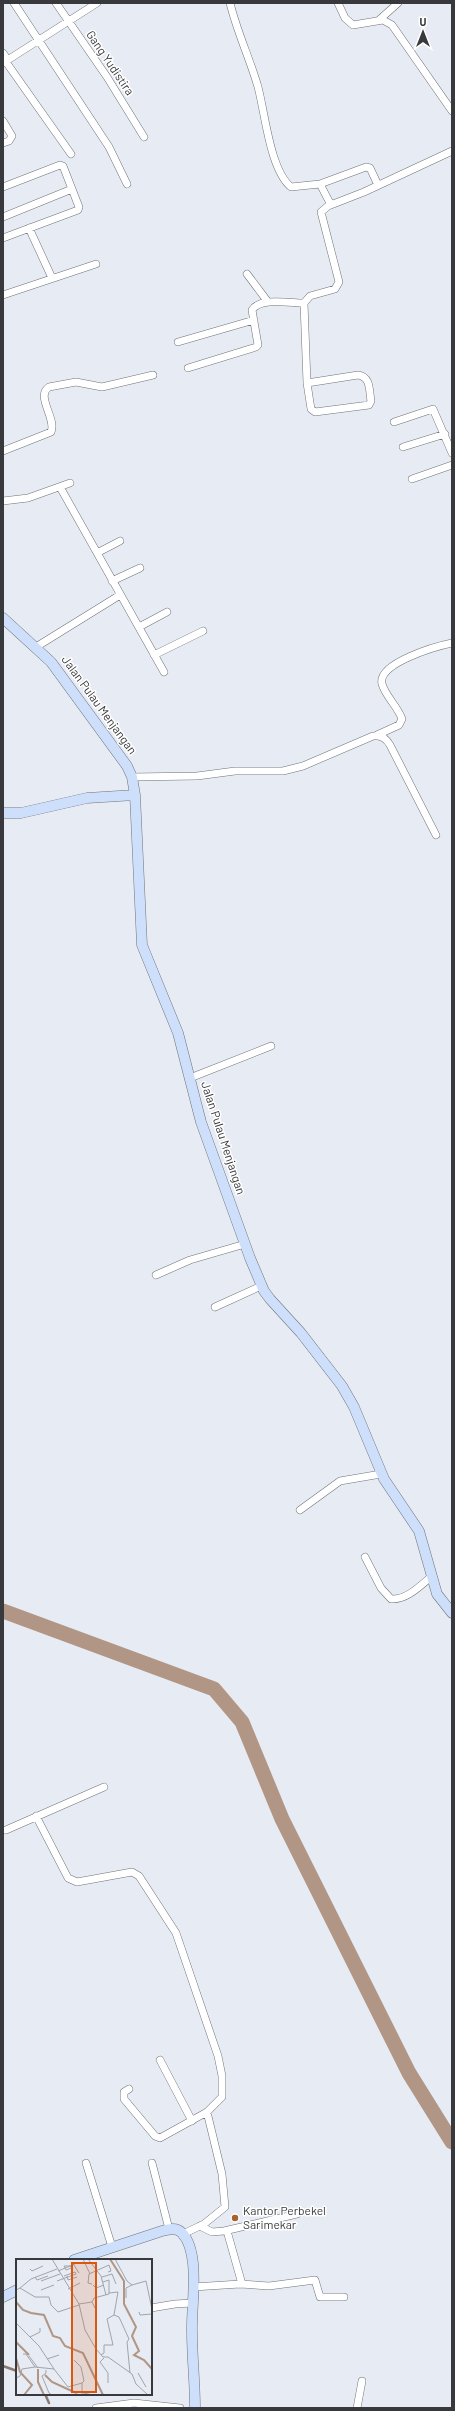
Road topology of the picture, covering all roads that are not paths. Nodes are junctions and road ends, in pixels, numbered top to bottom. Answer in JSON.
{"nodes":[{"id":1,"x":14,"y":3,"type":"edge"},
{"id":2,"x":56,"y":3,"type":"edge"},
{"id":3,"x":97,"y":3,"type":"edge"},
{"id":4,"x":230,"y":3,"type":"edge"},
{"id":5,"x":338,"y":3,"type":"edge"},
{"id":6,"x":398,"y":3,"type":"edge"},
{"id":7,"x":379,"y":20,"type":"junction"},
{"id":8,"x":69,"y":22,"type":"junction"},
{"id":9,"x":39,"y":41,"type":"junction"},
{"id":10,"x":3,"y":53,"type":"edge"},
{"id":11,"x":5,"y":62,"type":"edge"},
{"id":12,"x":451,"y":107,"type":"edge"},
{"id":13,"x":3,"y":121,"type":"edge"},
{"id":14,"x":144,"y":137,"type":"dead end"},
{"id":15,"x":3,"y":143,"type":"edge"},
{"id":16,"x":452,"y":151,"type":"edge"},
{"id":17,"x":71,"y":154,"type":"dead end"},
{"id":18,"x":127,"y":184,"type":"dead end"},
{"id":19,"x":320,"y":184,"type":"junction"},
{"id":20,"x":378,"y":185,"type":"junction"},
{"id":21,"x":3,"y":187,"type":"edge"},
{"id":22,"x":72,"y":189,"type":"junction"},
{"id":23,"x":331,"y":205,"type":"junction"},
{"id":24,"x":3,"y":217,"type":"edge"},
{"id":25,"x":30,"y":228,"type":"junction"},
{"id":26,"x":3,"y":238,"type":"edge"},
{"id":27,"x":96,"y":264,"type":"dead end"},
{"id":28,"x":247,"y":274,"type":"dead end"},
{"id":29,"x":52,"y":278,"type":"junction"},
{"id":30,"x":3,"y":295,"type":"edge"},
{"id":31,"x":268,"y":302,"type":"junction"},
{"id":32,"x":304,"y":303,"type":"junction"},
{"id":33,"x":254,"y":320,"type":"junction"},
{"id":34,"x":178,"y":342,"type":"dead end"},
{"id":35,"x":188,"y":368,"type":"dead end"},
{"id":36,"x":153,"y":375,"type":"dead end"},
{"id":37,"x":307,"y":383,"type":"junction"},
{"id":38,"x":394,"y":422,"type":"dead end"},
{"id":39,"x":445,"y":434,"type":"junction"},
{"id":40,"x":403,"y":448,"type":"dead end"},
{"id":41,"x":3,"y":450,"type":"edge"},
{"id":42,"x":452,"y":453,"type":"edge"},
{"id":43,"x":452,"y":466,"type":"edge"},
{"id":44,"x":412,"y":479,"type":"dead end"},
{"id":45,"x":70,"y":483,"type":"dead end"},
{"id":46,"x":60,"y":487,"type":"junction"},
{"id":47,"x":3,"y":501,"type":"edge"},
{"id":48,"x":120,"y":541,"type":"dead end"},
{"id":49,"x":97,"y":553,"type":"junction"},
{"id":50,"x":140,"y":568,"type":"dead end"},
{"id":51,"x":112,"y":581,"type":"junction"},
{"id":52,"x":120,"y":595,"type":"junction"},
{"id":53,"x":167,"y":612,"type":"dead end"},
{"id":54,"x":3,"y":618,"type":"edge"},
{"id":55,"x":139,"y":627,"type":"junction"},
{"id":56,"x":203,"y":631,"type":"dead end"},
{"id":57,"x":452,"y":643,"type":"edge"},
{"id":58,"x":36,"y":647,"type":"junction"},
{"id":59,"x":154,"y":655,"type":"junction"},
{"id":60,"x":164,"y":672,"type":"dead end"},
{"id":61,"x":376,"y":735,"type":"junction"},
{"id":62,"x":132,"y":777,"type":"junction"},
{"id":63,"x":135,"y":795,"type":"junction"},
{"id":64,"x":3,"y":813,"type":"edge"},
{"id":65,"x":436,"y":835,"type":"dead end"},
{"id":66,"x":271,"y":1046,"type":"dead end"},
{"id":67,"x":190,"y":1078,"type":"junction"},
{"id":68,"x":245,"y":1244,"type":"junction"},
{"id":69,"x":156,"y":1275,"type":"dead end"},
{"id":70,"x":262,"y":1286,"type":"junction"},
{"id":71,"x":215,"y":1307,"type":"dead end"},
{"id":72,"x":381,"y":1474,"type":"junction"},
{"id":73,"x":300,"y":1510,"type":"dead end"},
{"id":74,"x":364,"y":1557,"type":"dead end"},
{"id":75,"x":432,"y":1576,"type":"junction"},
{"id":76,"x":452,"y":1613,"type":"edge"},
{"id":77,"x":104,"y":1787,"type":"dead end"},
{"id":78,"x":36,"y":1816,"type":"junction"},
{"id":79,"x":6,"y":1830,"type":"dead end"},
{"id":80,"x":160,"y":2060,"type":"dead end"},
{"id":81,"x":129,"y":2089,"type":"dead end"},
{"id":82,"x":207,"y":2112,"type":"junction"},
{"id":83,"x":192,"y":2120,"type":"junction"},
{"id":84,"x":86,"y":2163,"type":"dead end"},
{"id":85,"x":152,"y":2163,"type":"dead end"},
{"id":86,"x":297,"y":2214,"type":"dead end"},
{"id":87,"x":200,"y":2226,"type":"junction"},
{"id":88,"x":169,"y":2229,"type":"junction"},
{"id":89,"x":226,"y":2231,"type":"junction"},
{"id":90,"x":183,"y":2234,"type":"junction"},
{"id":91,"x":112,"y":2247,"type":"junction"},
{"id":92,"x":77,"y":2259,"type":"edge"},
{"id":93,"x":242,"y":2284,"type":"junction"},
{"id":94,"x":193,"y":2287,"type":"junction"},
{"id":95,"x":16,"y":2290,"type":"edge"},
{"id":96,"x":344,"y":2296,"type":"dead end"},
{"id":97,"x":3,"y":2297,"type":"edge"},
{"id":98,"x":192,"y":2303,"type":"junction"},
{"id":99,"x":152,"y":2308,"type":"edge"},
{"id":100,"x":362,"y":2381,"type":"dead end"},
{"id":101,"x":96,"y":2408,"type":"edge"},
{"id":102,"x":180,"y":2408,"type":"edge"},
{"id":103,"x":195,"y":2408,"type":"edge"},
{"id":104,"x":357,"y":2408,"type":"edge"}],
"edges":[{"from":1,"to":9,"type":"street"},
{"from":2,"to":8,"type":"street","name":"Gang Yudistira"},
{"from":3,"to":8,"type":"street"},
{"from":4,"to":19,"type":"street"},
{"from":5,"to":7,"type":"street"},
{"from":6,"to":7,"type":"street"},
{"from":7,"to":12,"type":"street"},
{"from":8,"to":9,"type":"street"},
{"from":8,"to":14,"type":"street","name":"Gang Yudistira"},
{"from":9,"to":11,"type":"street"},
{"from":9,"to":18,"type":"street"},
{"from":10,"to":11,"type":"street"},
{"from":11,"to":17,"type":"street"},
{"from":13,"to":15,"type":"street"},
{"from":16,"to":20,"type":"street"},
{"from":19,"to":20,"type":"street"},
{"from":19,"to":23,"type":"street"},
{"from":20,"to":23,"type":"street"},
{"from":21,"to":22,"type":"street"},
{"from":22,"to":24,"type":"street"},
{"from":22,"to":25,"type":"street"},
{"from":23,"to":32,"type":"street"},
{"from":25,"to":26,"type":"street"},
{"from":25,"to":29,"type":"street"},
{"from":27,"to":29,"type":"street"},
{"from":28,"to":31,"type":"street"},
{"from":29,"to":30,"type":"street"},
{"from":31,"to":32,"type":"street"},
{"from":31,"to":33,"type":"street"},
{"from":32,"to":37,"type":"street"},
{"from":33,"to":34,"type":"street"},
{"from":33,"to":35,"type":"street"},
{"from":36,"to":41,"type":"street"},
{"from":37,"to":37,"type":"street"},
{"from":38,"to":39,"type":"street"},
{"from":39,"to":40,"type":"street"},
{"from":39,"to":42,"type":"street"},
{"from":43,"to":44,"type":"street"},
{"from":45,"to":46,"type":"street"},
{"from":46,"to":47,"type":"street"},
{"from":46,"to":49,"type":"street"},
{"from":48,"to":49,"type":"street"},
{"from":49,"to":51,"type":"street"},
{"from":50,"to":51,"type":"street"},
{"from":51,"to":52,"type":"street"},
{"from":52,"to":55,"type":"street"},
{"from":52,"to":58,"type":"street"},
{"from":53,"to":55,"type":"street"},
{"from":54,"to":58,"type":"street","name":"Jalan Pulau Menjangan"},
{"from":55,"to":59,"type":"street"},
{"from":56,"to":59,"type":"street"},
{"from":57,"to":61,"type":"street"},
{"from":58,"to":62,"type":"street","name":"Jalan Pulau Menjangan"},
{"from":59,"to":60,"type":"street"},
{"from":61,"to":62,"type":"street"},
{"from":61,"to":65,"type":"street"},
{"from":62,"to":63,"type":"street","name":"Jalan Pulau Menjangan"},
{"from":63,"to":64,"type":"street"},
{"from":63,"to":67,"type":"street","name":"Jalan Pulau Menjangan"},
{"from":66,"to":67,"type":"street"},
{"from":67,"to":68,"type":"street","name":"Jalan Pulau Menjangan"},
{"from":68,"to":69,"type":"street"},
{"from":68,"to":70,"type":"street","name":"Jalan Pulau Menjangan"},
{"from":70,"to":71,"type":"street"},
{"from":70,"to":72,"type":"street","name":"Jalan Pulau Menjangan"},
{"from":72,"to":73,"type":"street"},
{"from":72,"to":75,"type":"street","name":"Jalan Pulau Menjangan"},
{"from":74,"to":75,"type":"street"},
{"from":75,"to":76,"type":"street","name":"Jalan Pulau Menjangan"},
{"from":77,"to":78,"type":"street"},
{"from":78,"to":79,"type":"street"},
{"from":78,"to":82,"type":"street"},
{"from":80,"to":83,"type":"street"},
{"from":81,"to":83,"type":"street"},
{"from":82,"to":83,"type":"street"},
{"from":82,"to":87,"type":"street"},
{"from":84,"to":91,"type":"street"},
{"from":85,"to":88,"type":"street"},
{"from":86,"to":89,"type":"street"},
{"from":87,"to":89,"type":"street"},
{"from":87,"to":90,"type":"street"},
{"from":88,"to":90,"type":"street"},
{"from":88,"to":91,"type":"street"},
{"from":89,"to":93,"type":"street"},
{"from":90,"to":94,"type":"street"},
{"from":91,"to":92,"type":"street"},
{"from":93,"to":94,"type":"street"},
{"from":93,"to":96,"type":"street"},
{"from":94,"to":98,"type":"street"},
{"from":95,"to":97,"type":"street"},
{"from":98,"to":99,"type":"street"},
{"from":98,"to":103,"type":"street"},
{"from":100,"to":104,"type":"street"},
{"from":101,"to":102,"type":"street"}]}
